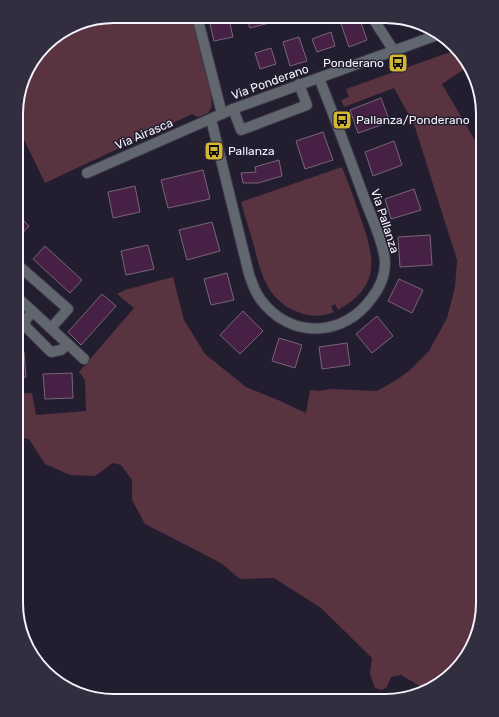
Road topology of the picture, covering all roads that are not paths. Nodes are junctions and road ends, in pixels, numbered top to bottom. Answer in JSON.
{"nodes":[{"id":1,"x":199,"y":23,"type":"edge"},
{"id":2,"x":376,"y":23,"type":"edge"},
{"id":3,"x":433,"y":37,"type":"edge"},
{"id":4,"x":394,"y":51,"type":"junction"},
{"id":5,"x":319,"y":78,"type":"junction"},
{"id":6,"x":299,"y":84,"type":"junction"},
{"id":7,"x":233,"y":108,"type":"junction"},
{"id":8,"x":222,"y":114,"type":"junction"},
{"id":9,"x":211,"y":119,"type":"junction"},
{"id":10,"x":87,"y":173,"type":"dead end"},
{"id":11,"x":23,"y":270,"type":"edge"},
{"id":12,"x":23,"y":303,"type":"edge"},
{"id":13,"x":33,"y":312,"type":"junction"},
{"id":14,"x":51,"y":328,"type":"junction"},
{"id":15,"x":68,"y":344,"type":"junction"},
{"id":16,"x":84,"y":359,"type":"dead end"}],
"edges":[{"from":1,"to":8,"type":"street","name":"Via Ponderano"},
{"from":2,"to":4,"type":"street"},
{"from":3,"to":4,"type":"street","name":"Via Ponderano"},
{"from":4,"to":5,"type":"street","name":"Via Ponderano"},
{"from":5,"to":6,"type":"street","name":"Via Ponderano"},
{"from":5,"to":9,"type":"street","name":"Via Pallanza"},
{"from":6,"to":7,"type":"street","name":"Via Ponderano"},
{"from":6,"to":7,"type":"street"},
{"from":7,"to":8,"type":"street","name":"Via Ponderano"},
{"from":8,"to":9,"type":"street","name":"Via Ponderano"},
{"from":9,"to":10,"type":"street","name":"Via Airasca"},
{"from":11,"to":14,"type":"street"},
{"from":12,"to":13,"type":"street"},
{"from":13,"to":14,"type":"street"},
{"from":13,"to":15,"type":"street"},
{"from":14,"to":15,"type":"street"},
{"from":15,"to":16,"type":"street"}]}
